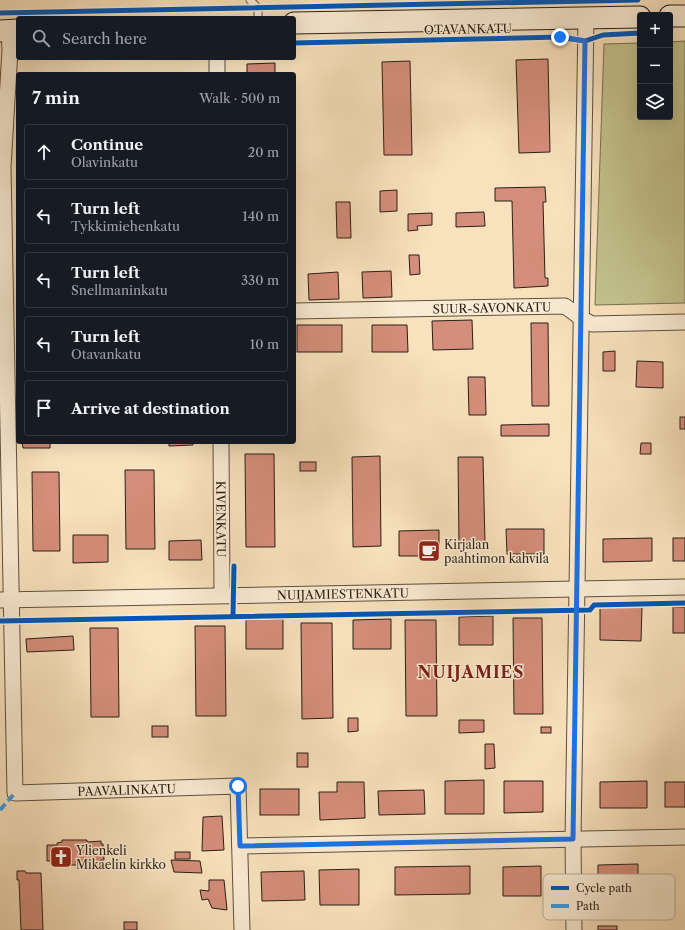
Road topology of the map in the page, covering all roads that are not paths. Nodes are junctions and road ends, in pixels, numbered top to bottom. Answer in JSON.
{"nodes":[{"id":1,"x":250,"y":0,"type":"edge"},
{"id":2,"x":258,"y":16,"type":"edge"},
{"id":3,"x":673,"y":16,"type":"edge"},
{"id":4,"x":685,"y":16,"type":"edge"},
{"id":5,"x":637,"y":17,"type":"edge"},
{"id":6,"x":586,"y":18,"type":"junction"},
{"id":7,"x":296,"y":23,"type":"edge"},
{"id":8,"x":9,"y":31,"type":"edge"},
{"id":9,"x":217,"y":60,"type":"edge"},
{"id":10,"x":217,"y":72,"type":"edge"},
{"id":11,"x":296,"y":311,"type":"edge"},
{"id":12,"x":581,"y":318,"type":"junction"},
{"id":13,"x":685,"y":322,"type":"edge"},
{"id":14,"x":221,"y":444,"type":"edge"},
{"id":15,"x":685,"y":587,"type":"edge"},
{"id":16,"x":576,"y":589,"type":"junction"},
{"id":17,"x":222,"y":595,"type":"junction"},
{"id":18,"x":6,"y":599,"type":"edge"},
{"id":19,"x":685,"y":837,"type":"edge"},
{"id":20,"x":573,"y":839,"type":"junction"},
{"id":21,"x":240,"y":846,"type":"junction"},
{"id":22,"x":573,"y":874,"type":"edge"},
{"id":23,"x":574,"y":920,"type":"edge"},
{"id":24,"x":242,"y":930,"type":"edge"},
{"id":25,"x":574,"y":930,"type":"edge"}],
"edges":[{"from":1,"to":2,"type":"lane"},
{"from":3,"to":4,"type":"main road"},
{"from":5,"to":6,"type":"main road","name":"OTAVANKATU"},
{"from":6,"to":7,"type":"main road","name":"OTAVANKATU"},
{"from":6,"to":12,"type":"street"},
{"from":8,"to":18,"type":"street"},
{"from":9,"to":10,"type":"street"},
{"from":11,"to":12,"type":"street","name":"SUUR-SAVONKATU"},
{"from":12,"to":13,"type":"street","name":"SUUR-SAVONKATU"},
{"from":12,"to":16,"type":"street"},
{"from":14,"to":17,"type":"street","name":"KIVENKATU"},
{"from":15,"to":16,"type":"street","name":"NUIJAMIESTENKATU"},
{"from":16,"to":17,"type":"street","name":"NUIJAMIESTENKATU"},
{"from":16,"to":20,"type":"street"},
{"from":17,"to":18,"type":"street","name":"NUIJAMIESTENKATU"},
{"from":18,"to":21,"type":"street","name":"PAAVALINKATU"},
{"from":19,"to":20,"type":"street"},
{"from":20,"to":21,"type":"street"},
{"from":20,"to":22,"type":"street"},
{"from":21,"to":24,"type":"street"},
{"from":23,"to":25,"type":"street"}]}
